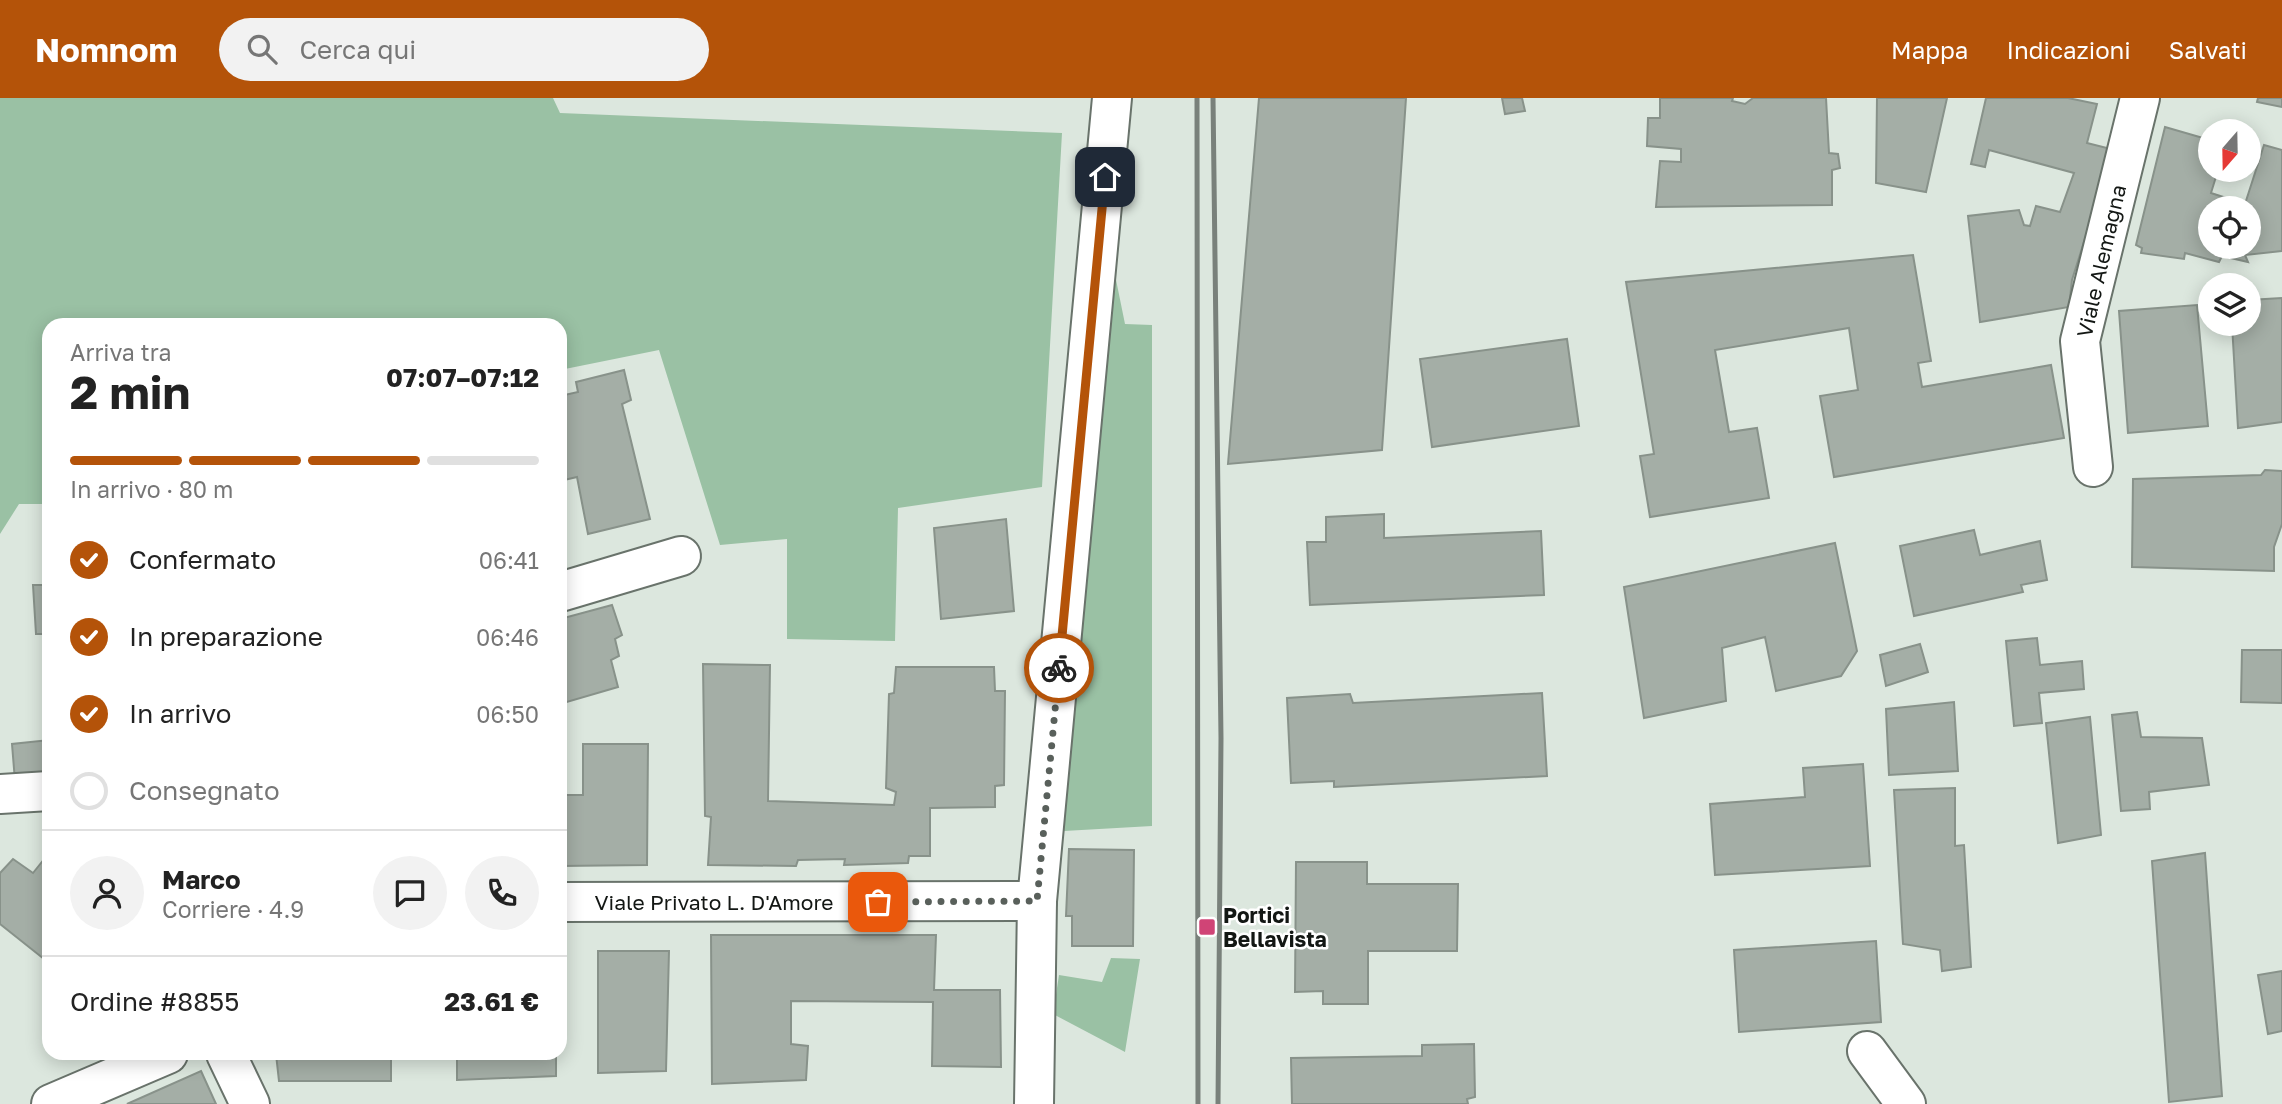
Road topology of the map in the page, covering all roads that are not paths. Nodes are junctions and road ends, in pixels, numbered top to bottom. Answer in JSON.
{"nodes":[{"id":1,"x":1112,"y":98,"type":"edge"},
{"id":2,"x":2140,"y":98,"type":"edge"},
{"id":3,"x":2093,"y":467,"type":"dead end"},
{"id":4,"x":681,"y":556,"type":"dead end"},
{"id":5,"x":567,"y":590,"type":"edge"},
{"id":6,"x":42,"y":791,"type":"edge"},
{"id":7,"x":0,"y":794,"type":"edge"},
{"id":8,"x":1037,"y":901,"type":"junction"},
{"id":9,"x":567,"y":902,"type":"edge"},
{"id":10,"x":1867,"y":1051,"type":"dead end"},
{"id":11,"x":154,"y":1060,"type":"edge"},
{"id":12,"x":229,"y":1060,"type":"edge"},
{"id":13,"x":51,"y":1104,"type":"edge"},
{"id":14,"x":250,"y":1104,"type":"edge"},
{"id":15,"x":1034,"y":1104,"type":"edge"},
{"id":16,"x":1906,"y":1104,"type":"edge"}],
"edges":[{"from":1,"to":8,"type":"street"},
{"from":2,"to":3,"type":"street","name":"Viale Alemagna"},
{"from":4,"to":5,"type":"street"},
{"from":6,"to":7,"type":"street"},
{"from":8,"to":9,"type":"street","name":"Viale Privato L. D'Amore"},
{"from":8,"to":15,"type":"street"},
{"from":10,"to":16,"type":"street"},
{"from":11,"to":13,"type":"street"},
{"from":12,"to":14,"type":"street"}]}
